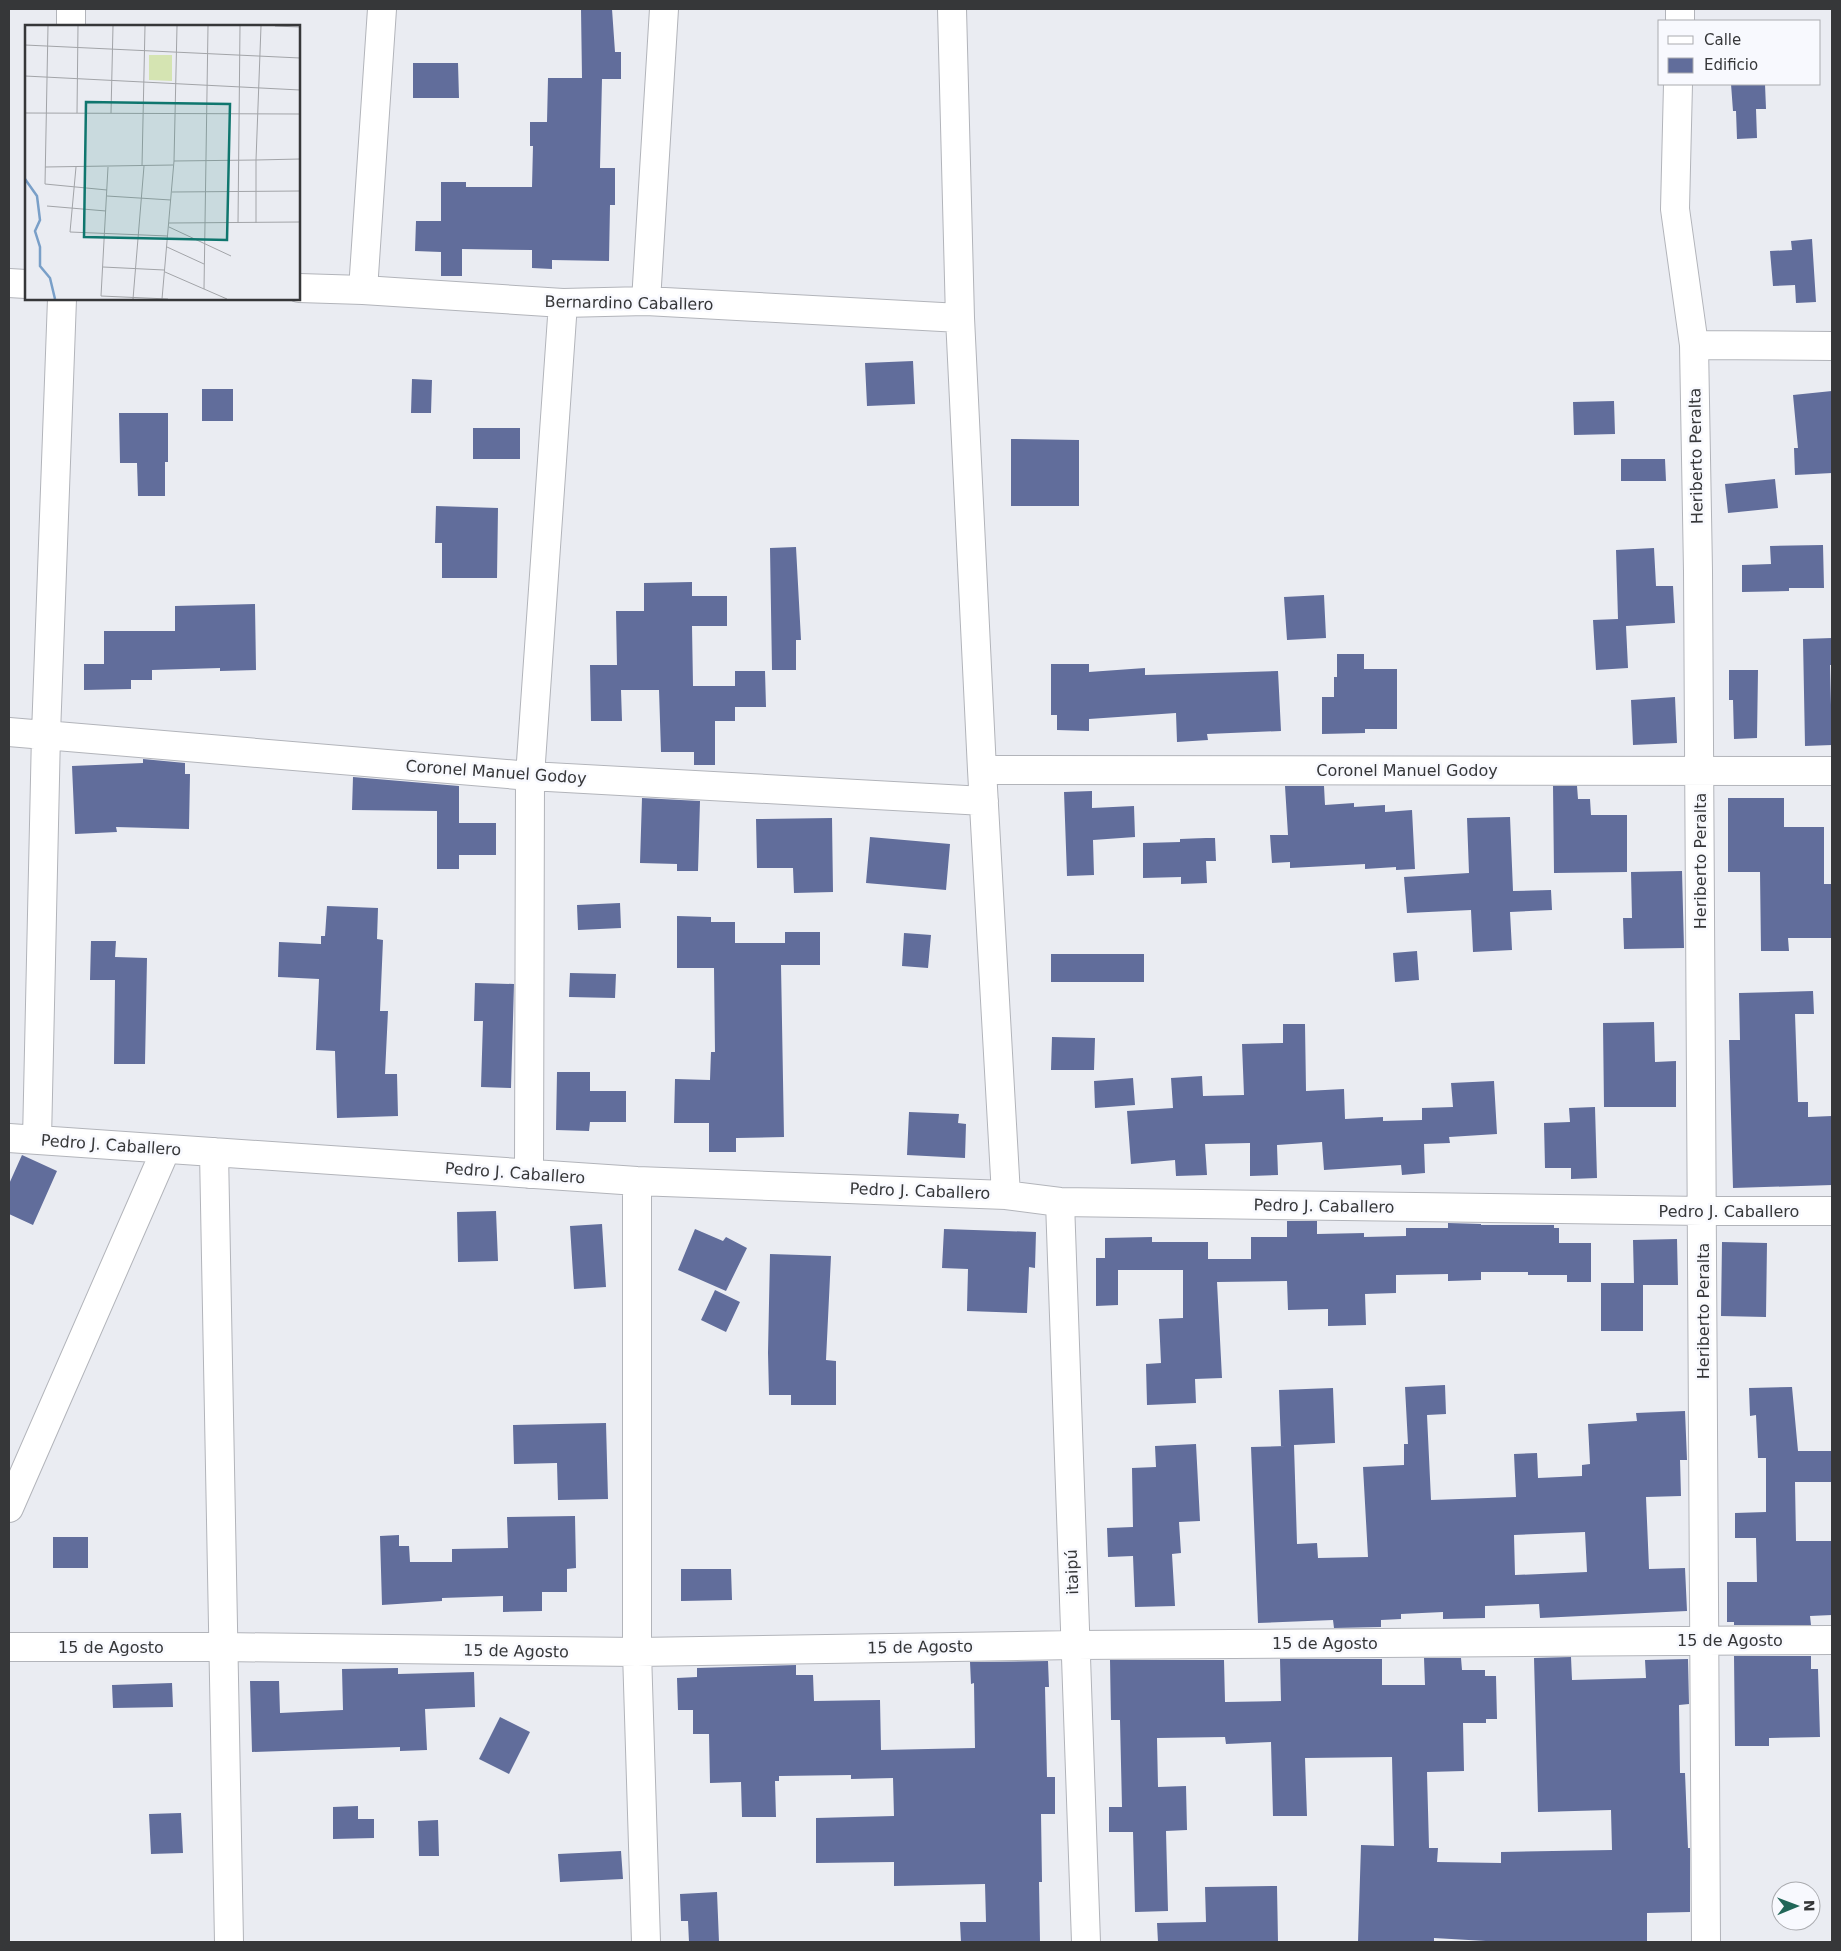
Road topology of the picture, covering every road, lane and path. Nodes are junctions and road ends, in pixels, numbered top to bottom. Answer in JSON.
{"nodes":[{"id":1,"x":71,"y":9,"type":"edge"},
{"id":2,"x":382,"y":9,"type":"edge"},
{"id":3,"x":664,"y":9,"type":"edge"},
{"id":4,"x":952,"y":9,"type":"edge"},
{"id":5,"x":71,"y":25,"type":"edge"},
{"id":6,"x":1678,"y":85,"type":"edge"},
{"id":7,"x":9,"y":283,"type":"edge"},
{"id":8,"x":25,"y":284,"type":"edge"},
{"id":9,"x":300,"y":288,"type":"edge"},
{"id":10,"x":363,"y":290,"type":"junction"},
{"id":11,"x":62,"y":300,"type":"edge"},
{"id":12,"x":646,"y":301,"type":"junction"},
{"id":13,"x":563,"y":302,"type":"junction"},
{"id":14,"x":960,"y":318,"type":"junction"},
{"id":15,"x":1694,"y":345,"type":"junction"},
{"id":16,"x":1832,"y":346,"type":"edge"},
{"id":17,"x":9,"y":732,"type":"edge"},
{"id":18,"x":46,"y":734,"type":"junction"},
{"id":19,"x":982,"y":770,"type":"junction"},
{"id":20,"x":1699,"y":770,"type":"junction"},
{"id":21,"x":1832,"y":771,"type":"edge"},
{"id":22,"x":530,"y":776,"type":"junction"},
{"id":23,"x":984,"y":801,"type":"junction"},
{"id":24,"x":9,"y":1138,"type":"edge"},
{"id":25,"x":37,"y":1140,"type":"junction"},
{"id":26,"x":166,"y":1149,"type":"junction"},
{"id":27,"x":214,"y":1152,"type":"junction"},
{"id":28,"x":529,"y":1174,"type":"junction"},
{"id":29,"x":637,"y":1181,"type":"junction"},
{"id":30,"x":1006,"y":1195,"type":"junction"},
{"id":31,"x":1060,"y":1202,"type":"junction"},
{"id":32,"x":1703,"y":1211,"type":"junction"},
{"id":33,"x":1832,"y":1211,"type":"edge"},
{"id":34,"x":9,"y":1508,"type":"edge"},
{"id":35,"x":1703,"y":1640,"type":"junction"},
{"id":36,"x":1832,"y":1640,"type":"edge"},
{"id":37,"x":1075,"y":1645,"type":"junction"},
{"id":38,"x":9,"y":1647,"type":"edge"},
{"id":39,"x":224,"y":1647,"type":"junction"},
{"id":40,"x":637,"y":1652,"type":"junction"},
{"id":41,"x":229,"y":1942,"type":"edge"},
{"id":42,"x":646,"y":1942,"type":"edge"},
{"id":43,"x":1086,"y":1942,"type":"edge"},
{"id":44,"x":1706,"y":1942,"type":"edge"}],
"edges":[{"from":1,"to":5,"type":"street"},
{"from":2,"to":10,"type":"street"},
{"from":3,"to":12,"type":"street"},
{"from":4,"to":14,"type":"street"},
{"from":6,"to":15,"type":"street","name":"Heriberto Peralta"},
{"from":7,"to":8,"type":"street"},
{"from":9,"to":10,"type":"street","name":"Bernardino Caballero"},
{"from":10,"to":13,"type":"street","name":"Bernardino Caballero"},
{"from":11,"to":18,"type":"street"},
{"from":12,"to":13,"type":"street","name":"Bernardino Caballero"},
{"from":12,"to":14,"type":"street","name":"Bernardino Caballero"},
{"from":13,"to":22,"type":"street"},
{"from":14,"to":19,"type":"street"},
{"from":15,"to":16,"type":"street"},
{"from":15,"to":20,"type":"street","name":"Heriberto Peralta"},
{"from":17,"to":18,"type":"street","name":"Coronel Manuel Godoy"},
{"from":18,"to":22,"type":"street","name":"Coronel Manuel Godoy"},
{"from":18,"to":25,"type":"street"},
{"from":19,"to":20,"type":"street","name":"Coronel Manuel Godoy"},
{"from":19,"to":23,"type":"street"},
{"from":20,"to":21,"type":"street","name":"Coronel Manuel Godoy"},
{"from":20,"to":32,"type":"street","name":"Heriberto Peralta"},
{"from":22,"to":23,"type":"street","name":"Coronel Manuel Godoy"},
{"from":22,"to":28,"type":"street"},
{"from":23,"to":30,"type":"street"},
{"from":24,"to":25,"type":"street","name":"Pedro J. Caballero"},
{"from":25,"to":26,"type":"street","name":"Pedro J. Caballero"},
{"from":26,"to":27,"type":"street","name":"Pedro J. Caballero"},
{"from":26,"to":34,"type":"street"},
{"from":27,"to":28,"type":"street","name":"Pedro J. Caballero"},
{"from":27,"to":39,"type":"street"},
{"from":28,"to":29,"type":"street","name":"Pedro J. Caballero"},
{"from":29,"to":30,"type":"street","name":"Pedro J. Caballero"},
{"from":29,"to":40,"type":"street"},
{"from":30,"to":31,"type":"street","name":"Pedro J. Caballero"},
{"from":31,"to":32,"type":"street","name":"Pedro J. Caballero"},
{"from":31,"to":37,"type":"street","name":"itaipú"},
{"from":32,"to":33,"type":"street","name":"Pedro J. Caballero"},
{"from":32,"to":35,"type":"street","name":"Heriberto Peralta"},
{"from":35,"to":36,"type":"street","name":"15 de Agosto"},
{"from":35,"to":37,"type":"street","name":"15 de Agosto"},
{"from":35,"to":44,"type":"street","name":"Heriberto Peralta"},
{"from":37,"to":40,"type":"street","name":"15 de Agosto"},
{"from":37,"to":43,"type":"street","name":"itaipú"},
{"from":38,"to":39,"type":"street","name":"15 de Agosto"},
{"from":39,"to":40,"type":"street","name":"15 de Agosto"},
{"from":39,"to":41,"type":"street"},
{"from":40,"to":42,"type":"street"}]}
